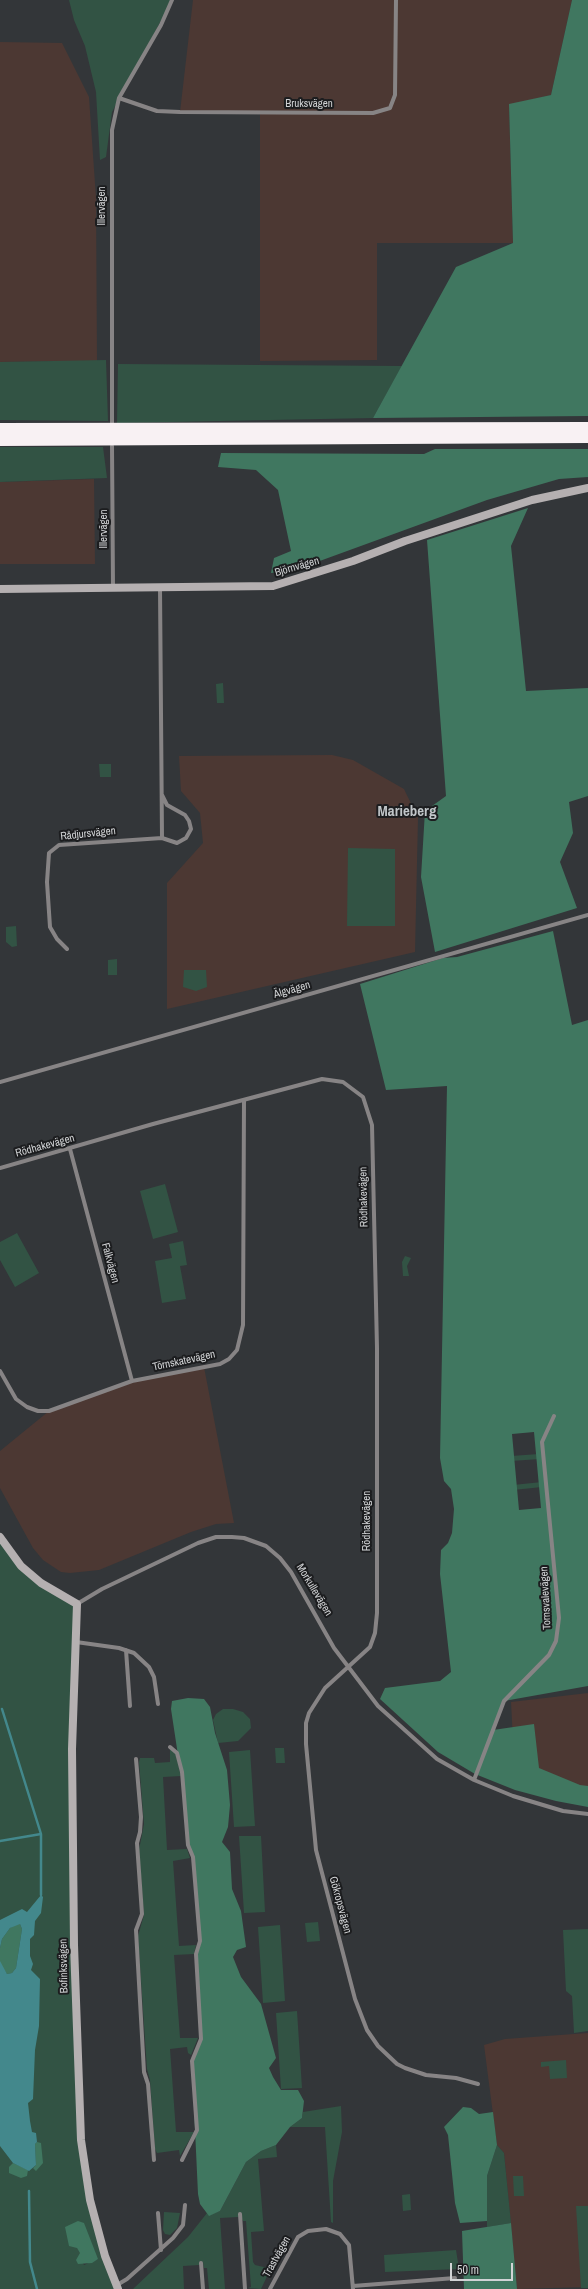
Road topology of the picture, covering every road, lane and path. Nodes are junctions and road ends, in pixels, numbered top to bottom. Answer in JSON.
{"nodes":[{"id":1,"x":172,"y":0,"type":"edge"},
{"id":2,"x":396,"y":0,"type":"edge"},
{"id":3,"x":119,"y":98,"type":"junction"},
{"id":4,"x":112,"y":426,"type":"dead end"},
{"id":5,"x":588,"y":428,"type":"edge"},
{"id":6,"x":0,"y":429,"type":"edge"},
{"id":7,"x":588,"y":437,"type":"edge"},
{"id":8,"x":0,"y":440,"type":"edge"},
{"id":9,"x":112,"y":446,"type":"dead end"},
{"id":10,"x":588,"y":488,"type":"edge"},
{"id":11,"x":113,"y":588,"type":"junction"},
{"id":12,"x":160,"y":588,"type":"junction"},
{"id":13,"x":0,"y":589,"type":"edge"},
{"id":14,"x":162,"y":796,"type":"junction"},
{"id":15,"x":162,"y":838,"type":"junction"},
{"id":16,"x":588,"y":915,"type":"edge"},
{"id":17,"x":67,"y":948,"type":"dead end"},
{"id":18,"x":0,"y":1082,"type":"edge"},
{"id":19,"x":244,"y":1100,"type":"junction"},
{"id":20,"x":70,"y":1149,"type":"junction"},
{"id":21,"x":0,"y":1168,"type":"edge"},
{"id":22,"x":0,"y":1371,"type":"edge"},
{"id":23,"x":132,"y":1381,"type":"junction"},
{"id":24,"x":554,"y":1416,"type":"dead end"},
{"id":25,"x":0,"y":1537,"type":"edge"},
{"id":26,"x":77,"y":1604,"type":"junction"},
{"id":27,"x":76,"y":1642,"type":"junction"},
{"id":28,"x":126,"y":1650,"type":"junction"},
{"id":29,"x":348,"y":1668,"type":"junction"},
{"id":30,"x":158,"y":1704,"type":"dead end"},
{"id":31,"x":130,"y":1706,"type":"dead end"},
{"id":32,"x":170,"y":1747,"type":"dead end"},
{"id":33,"x":136,"y":1759,"type":"dead end"},
{"id":34,"x":474,"y":1780,"type":"junction"},
{"id":35,"x":588,"y":1814,"type":"edge"},
{"id":36,"x":478,"y":2084,"type":"dead end"},
{"id":37,"x":154,"y":2160,"type":"dead end"},
{"id":38,"x":182,"y":2160,"type":"dead end"},
{"id":39,"x":185,"y":2204,"type":"dead end"},
{"id":40,"x":158,"y":2213,"type":"dead end"},
{"id":41,"x":240,"y":2214,"type":"dead end"},
{"id":42,"x":160,"y":2250,"type":"junction"},
{"id":43,"x":201,"y":2263,"type":"dead end"},
{"id":44,"x":455,"y":2278,"type":"dead end"},
{"id":45,"x":117,"y":2287,"type":"edge"},
{"id":46,"x":353,"y":2288,"type":"edge"},
{"id":47,"x":203,"y":2289,"type":"edge"},
{"id":48,"x":245,"y":2289,"type":"edge"},
{"id":49,"x":270,"y":2289,"type":"edge"}],
"edges":[{"from":1,"to":3,"type":"street","name":"Illervägen"},
{"from":2,"to":3,"type":"street","name":"Bruksvägen"},
{"from":3,"to":4,"type":"street","name":"Illervägen"},
{"from":5,"to":6,"type":"highway"},
{"from":7,"to":8,"type":"highway"},
{"from":9,"to":11,"type":"street","name":"Illervägen"},
{"from":10,"to":12,"type":"street","name":"Björnvägen"},
{"from":11,"to":12,"type":"street","name":"Björnvägen"},
{"from":11,"to":13,"type":"street","name":"Björnvägen"},
{"from":12,"to":14,"type":"street"},
{"from":14,"to":15,"type":"street"},
{"from":14,"to":15,"type":"street","name":"Rådjursvägen"},
{"from":15,"to":17,"type":"street","name":"Rådjursvägen"},
{"from":16,"to":18,"type":"street","name":"Älgvägen"},
{"from":19,"to":20,"type":"street","name":"Rödhakevägen"},
{"from":19,"to":23,"type":"street","name":"Törnskatevägen"},
{"from":19,"to":29,"type":"street","name":"Rödhakevägen"},
{"from":20,"to":21,"type":"street","name":"Rödhakevägen"},
{"from":20,"to":23,"type":"street","name":"Falkvägen"},
{"from":22,"to":23,"type":"street","name":"Törnskatevägen"},
{"from":24,"to":34,"type":"street","name":"Tornsvalevägen"},
{"from":25,"to":26,"type":"street"},
{"from":26,"to":27,"type":"street","name":"Bofinksvägen"},
{"from":26,"to":29,"type":"street","name":"Morkullevägen"},
{"from":27,"to":28,"type":"street"},
{"from":27,"to":45,"type":"street","name":"Bofinksvägen"},
{"from":28,"to":30,"type":"street"},
{"from":28,"to":31,"type":"street"},
{"from":29,"to":34,"type":"street","name":"Morkullevägen"},
{"from":29,"to":36,"type":"street","name":"Gökropsvägen"},
{"from":32,"to":38,"type":"street"},
{"from":33,"to":37,"type":"street"},
{"from":34,"to":35,"type":"street","name":"Morkullevägen"},
{"from":39,"to":42,"type":"street","name":"Bofinksvägen"},
{"from":40,"to":42,"type":"street"},
{"from":41,"to":48,"type":"street"},
{"from":42,"to":45,"type":"street","name":"Bofinksvägen"},
{"from":43,"to":47,"type":"street"},
{"from":44,"to":46,"type":"street","name":"Trastvägen"},
{"from":46,"to":49,"type":"street","name":"Trastvägen"}]}
